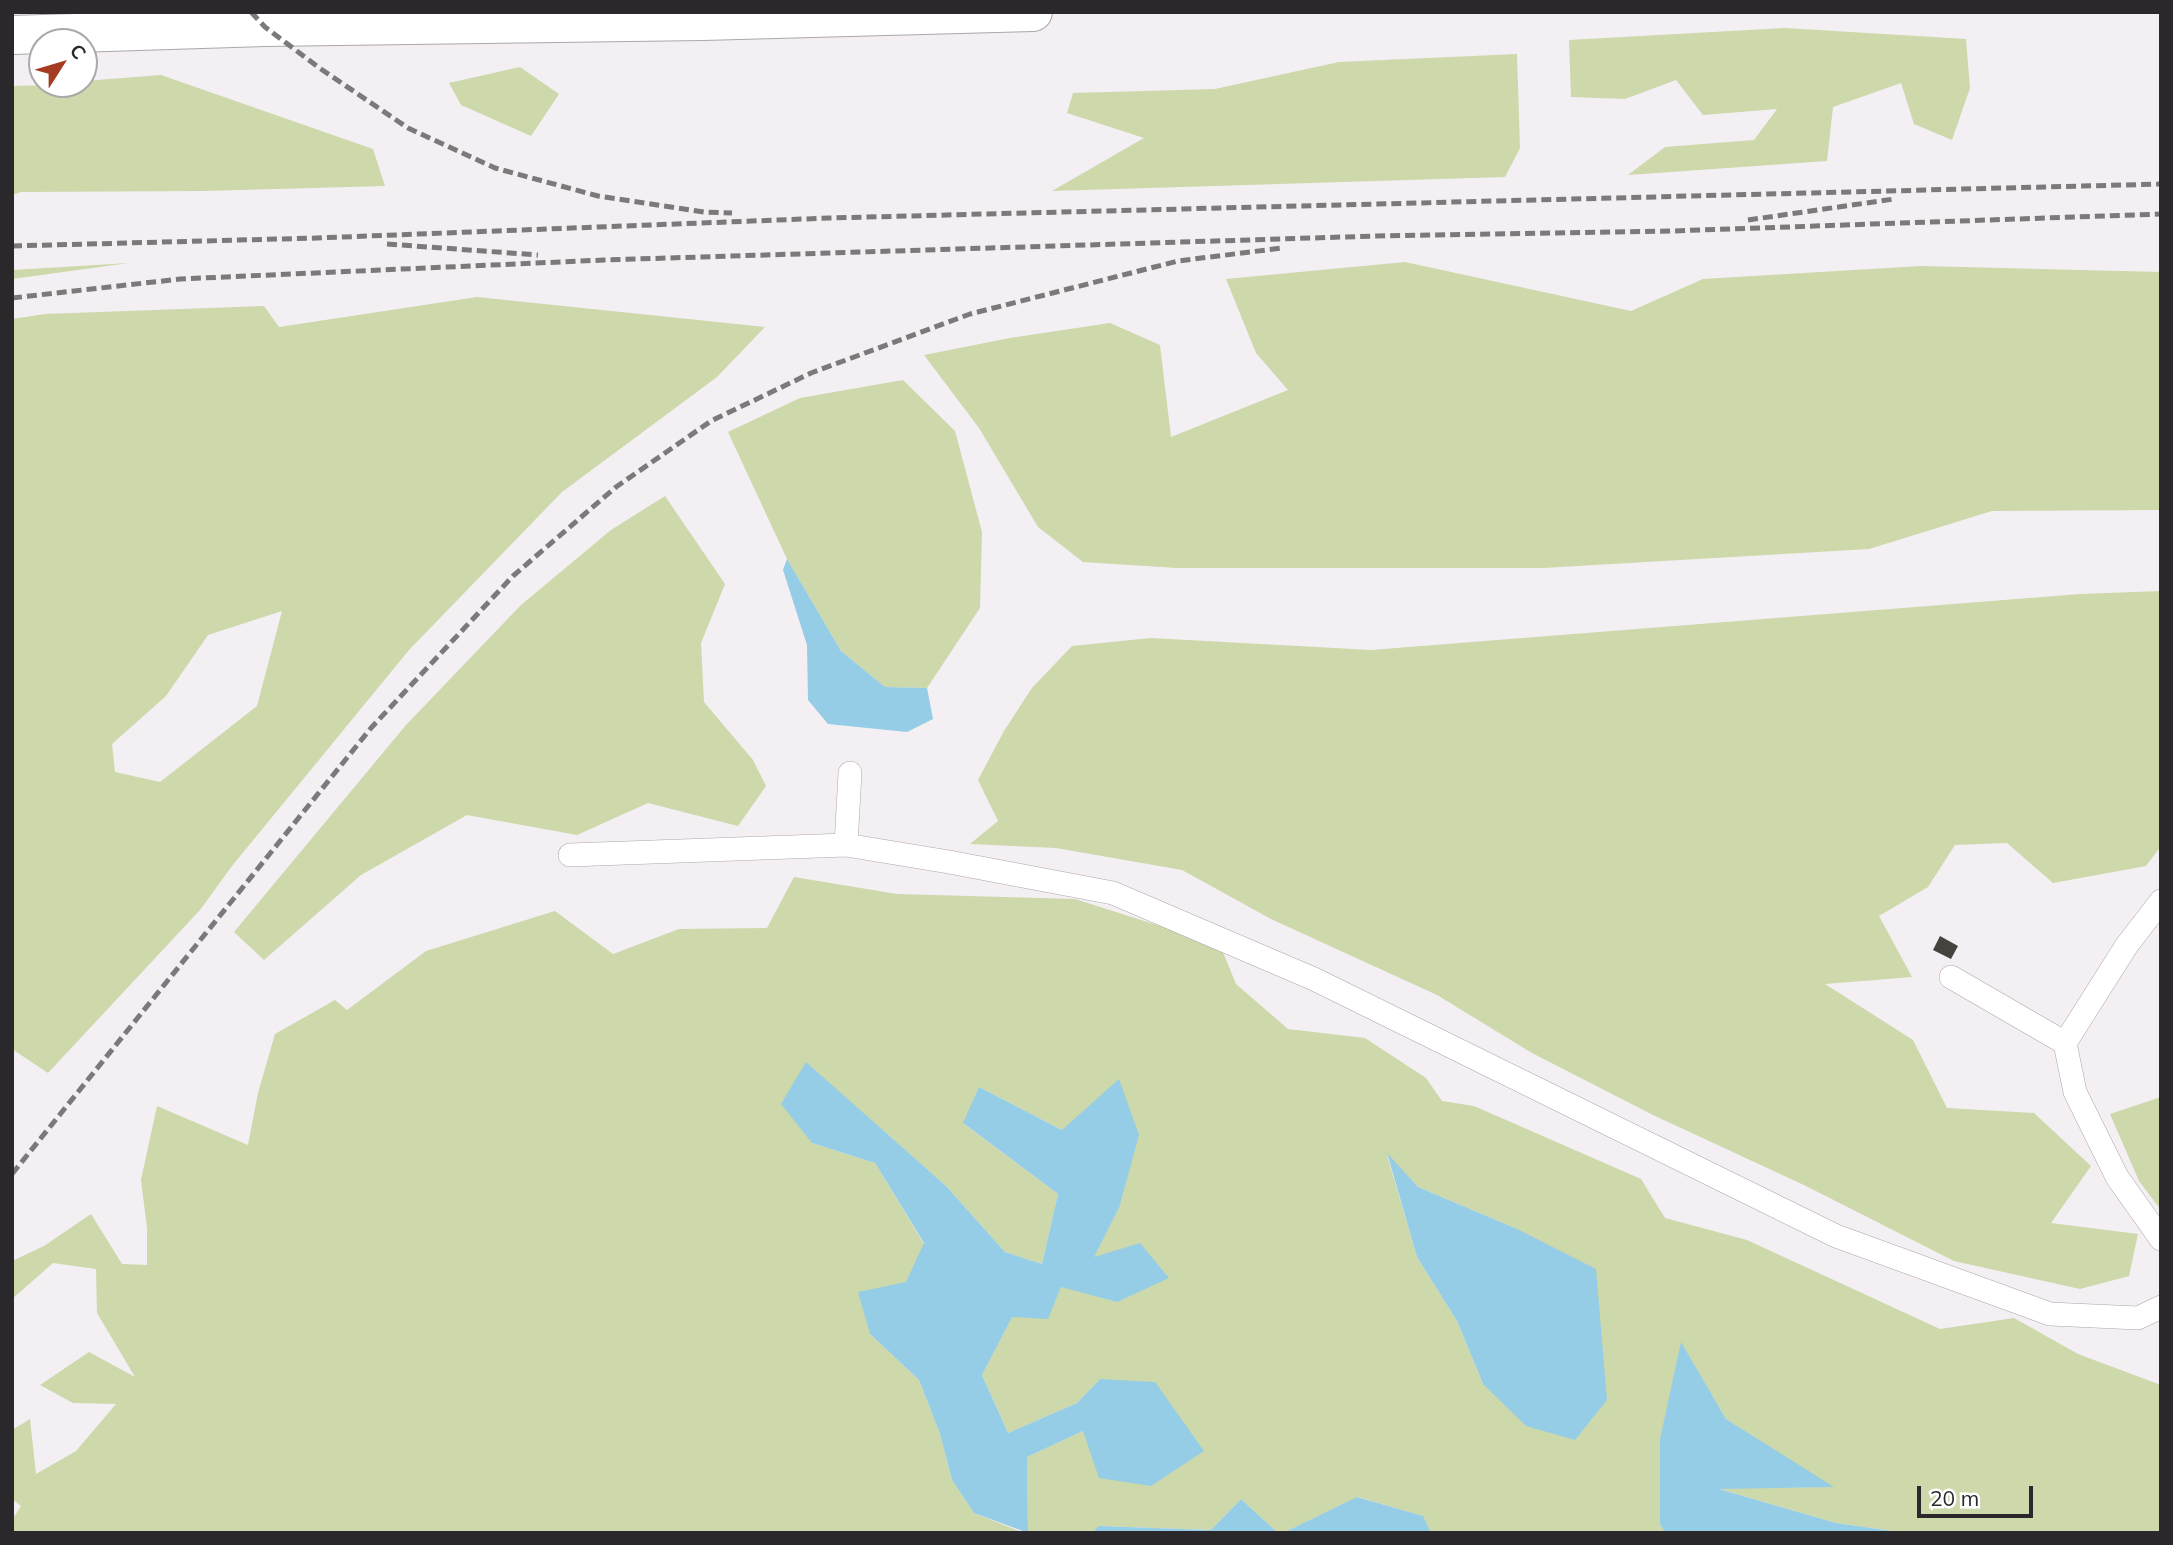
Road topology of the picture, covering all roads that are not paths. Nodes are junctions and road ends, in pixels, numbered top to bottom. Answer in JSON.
{"nodes":[{"id":1,"x":1033,"y":12,"type":"edge"},
{"id":2,"x":703,"y":17,"type":"edge"},
{"id":3,"x":204,"y":21,"type":"edge"},
{"id":4,"x":12,"y":35,"type":"edge"},
{"id":5,"x":850,"y":772,"type":"dead end"},
{"id":6,"x":846,"y":845,"type":"junction"},
{"id":7,"x":570,"y":855,"type":"dead end"},
{"id":8,"x":2161,"y":901,"type":"edge"},
{"id":9,"x":1951,"y":978,"type":"dead end"},
{"id":10,"x":2066,"y":1043,"type":"junction"},
{"id":11,"x":2161,"y":1239,"type":"edge"},
{"id":12,"x":2161,"y":1307,"type":"edge"}],
"edges":[{"from":1,"to":2,"type":"street"},
{"from":2,"to":3,"type":"street"},
{"from":3,"to":4,"type":"street"},
{"from":5,"to":6,"type":"lane"},
{"from":6,"to":7,"type":"lane"},
{"from":6,"to":12,"type":"lane"},
{"from":8,"to":10,"type":"lane"},
{"from":9,"to":10,"type":"lane"},
{"from":10,"to":11,"type":"lane"}]}
